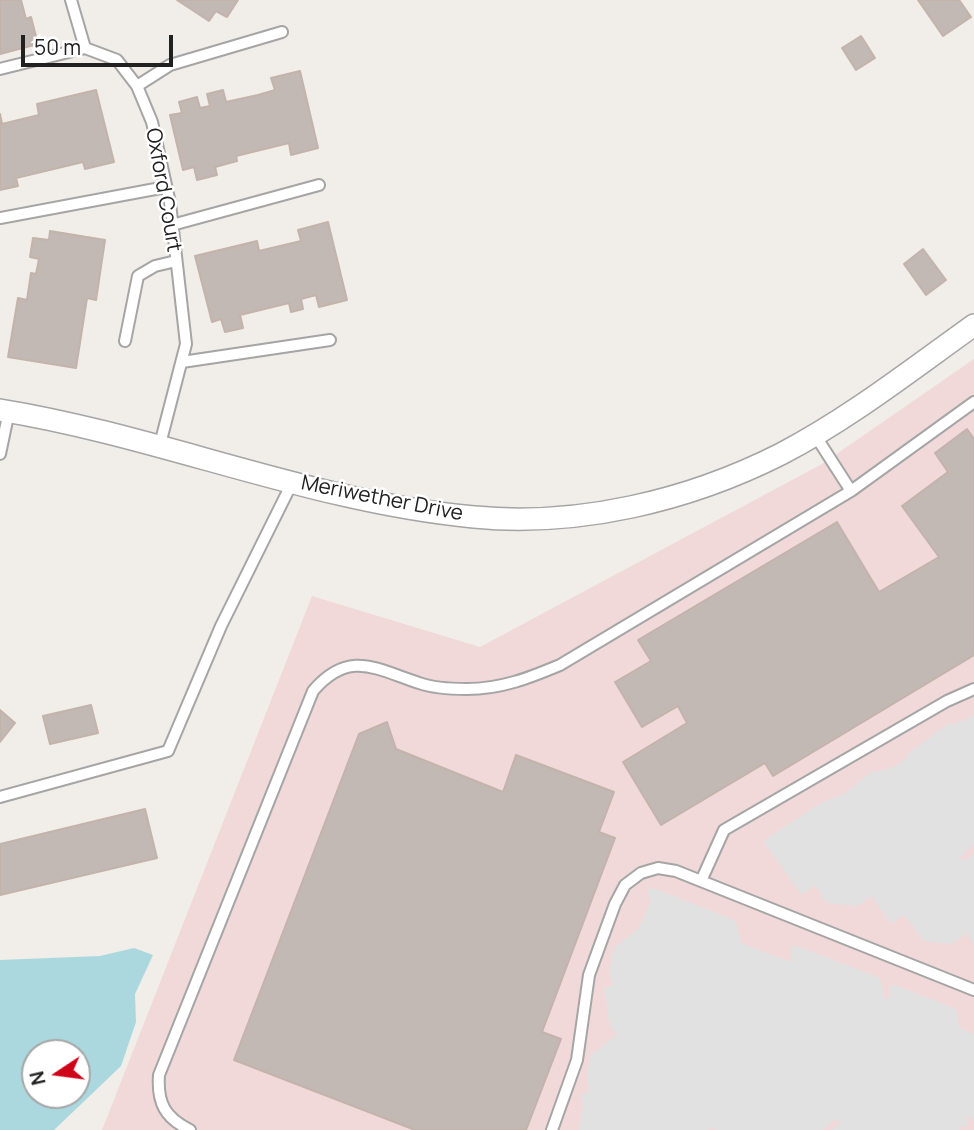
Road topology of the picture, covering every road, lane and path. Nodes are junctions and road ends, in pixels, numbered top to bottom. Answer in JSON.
{"nodes":[{"id":1,"x":71,"y":0,"type":"edge"},
{"id":2,"x":282,"y":32,"type":"dead end"},
{"id":3,"x":85,"y":48,"type":"junction"},
{"id":4,"x":0,"y":69,"type":"edge"},
{"id":5,"x":137,"y":86,"type":"junction"},
{"id":6,"x":319,"y":185,"type":"dead end"},
{"id":7,"x":166,"y":187,"type":"junction"},
{"id":8,"x":0,"y":218,"type":"edge"},
{"id":9,"x":172,"y":225,"type":"junction"},
{"id":10,"x":176,"y":261,"type":"junction"},
{"id":11,"x":974,"y":325,"type":"edge"},
{"id":12,"x":330,"y":340,"type":"dead end"},
{"id":13,"x":125,"y":341,"type":"dead end"},
{"id":14,"x":182,"y":362,"type":"junction"},
{"id":15,"x":974,"y":402,"type":"edge"},
{"id":16,"x":5,"y":411,"type":"edge"},
{"id":17,"x":815,"y":435,"type":"junction"},
{"id":18,"x":159,"y":447,"type":"junction"},
{"id":19,"x":0,"y":454,"type":"edge"},
{"id":20,"x":293,"y":481,"type":"junction"},
{"id":21,"x":851,"y":491,"type":"junction"},
{"id":22,"x":974,"y":689,"type":"edge"},
{"id":23,"x":0,"y":797,"type":"edge"},
{"id":24,"x":701,"y":881,"type":"junction"},
{"id":25,"x":974,"y":990,"type":"edge"},
{"id":26,"x":190,"y":1130,"type":"edge"},
{"id":27,"x":551,"y":1130,"type":"edge"}],
"edges":[{"from":1,"to":3,"type":"lane"},
{"from":2,"to":5,"type":"lane"},
{"from":3,"to":4,"type":"lane"},
{"from":3,"to":5,"type":"lane","name":"Oxford Court"},
{"from":5,"to":7,"type":"lane","name":"Oxford Court"},
{"from":6,"to":9,"type":"lane"},
{"from":7,"to":8,"type":"lane"},
{"from":7,"to":9,"type":"lane","name":"Oxford Court"},
{"from":9,"to":10,"type":"lane","name":"Oxford Court"},
{"from":10,"to":13,"type":"lane"},
{"from":10,"to":14,"type":"lane","name":"Oxford Court"},
{"from":11,"to":17,"type":"street","name":"Meriwether Drive"},
{"from":12,"to":14,"type":"lane"},
{"from":14,"to":18,"type":"lane","name":"Oxford Court"},
{"from":15,"to":21,"type":"lane"},
{"from":16,"to":18,"type":"street","name":"Meriwether Drive"},
{"from":16,"to":19,"type":"lane"},
{"from":17,"to":20,"type":"street","name":"Meriwether Drive"},
{"from":17,"to":21,"type":"lane"},
{"from":18,"to":20,"type":"street","name":"Meriwether Drive"},
{"from":20,"to":23,"type":"lane"},
{"from":21,"to":26,"type":"lane"},
{"from":22,"to":24,"type":"lane"},
{"from":24,"to":25,"type":"lane"},
{"from":24,"to":27,"type":"lane"}]}
